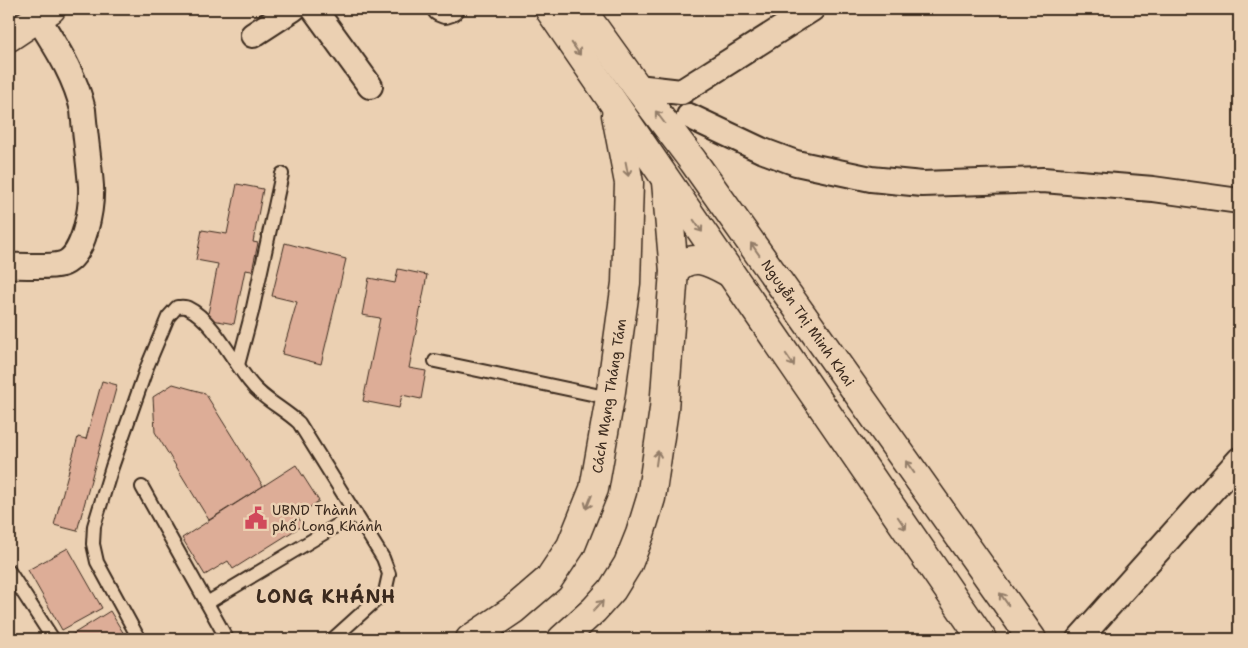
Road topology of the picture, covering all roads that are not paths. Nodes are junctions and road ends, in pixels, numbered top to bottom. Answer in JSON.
{"nodes":[{"id":1,"x":293,"y":9,"type":"edge"},
{"id":2,"x":314,"y":9,"type":"edge"},
{"id":3,"x":440,"y":9,"type":"edge"},
{"id":4,"x":451,"y":9,"type":"edge"},
{"id":5,"x":548,"y":9,"type":"edge"},
{"id":6,"x":582,"y":9,"type":"edge"},
{"id":7,"x":812,"y":9,"type":"edge"},
{"id":8,"x":44,"y":13,"type":"edge"},
{"id":9,"x":253,"y":35,"type":"dead end"},
{"id":10,"x":9,"y":38,"type":"edge"},
{"id":11,"x":370,"y":86,"type":"dead end"},
{"id":12,"x":637,"y":87,"type":"junction"},
{"id":13,"x":681,"y":92,"type":"junction"},
{"id":14,"x":614,"y":104,"type":"junction"},
{"id":15,"x":689,"y":116,"type":"junction"},
{"id":16,"x":693,"y":161,"type":"junction"},
{"id":17,"x":282,"y":174,"type":"dead end"},
{"id":18,"x":666,"y":181,"type":"junction"},
{"id":19,"x":1239,"y":201,"type":"edge"},
{"id":20,"x":9,"y":266,"type":"edge"},
{"id":21,"x":674,"y":271,"type":"junction"},
{"id":22,"x":730,"y":273,"type":"junction"},
{"id":23,"x":435,"y":361,"type":"dead end"},
{"id":24,"x":238,"y":365,"type":"junction"},
{"id":25,"x":610,"y":398,"type":"junction"},
{"id":26,"x":1239,"y":460,"type":"edge"},
{"id":27,"x":142,"y":487,"type":"dead end"},
{"id":28,"x":356,"y":514,"type":"junction"},
{"id":29,"x":9,"y":571,"type":"edge"},
{"id":30,"x":207,"y":603,"type":"junction"},
{"id":31,"x":223,"y":638,"type":"edge"},
{"id":32,"x":53,"y":639,"type":"edge"},
{"id":33,"x":139,"y":639,"type":"edge"},
{"id":34,"x":333,"y":639,"type":"edge"},
{"id":35,"x":470,"y":639,"type":"edge"},
{"id":36,"x":562,"y":639,"type":"edge"},
{"id":37,"x":982,"y":639,"type":"edge"},
{"id":38,"x":1032,"y":639,"type":"edge"},
{"id":39,"x":1079,"y":639,"type":"edge"}],
"edges":[{"from":1,"to":9,"type":"street"},
{"from":2,"to":11,"type":"street"},
{"from":3,"to":4,"type":"street"},
{"from":5,"to":14,"type":"main road","one_way":true},
{"from":6,"to":12,"type":"main road","name":"Nguyễn Thị Minh Khai"},
{"from":7,"to":13,"type":"street"},
{"from":8,"to":10,"type":"main road"},
{"from":8,"to":20,"type":"street"},
{"from":12,"to":13,"type":"street"},
{"from":12,"to":14,"type":"main road"},
{"from":16,"to":12,"type":"main road","name":"Nguyễn Thị Minh Khai","one_way":true},
{"from":13,"to":15,"type":"street"},
{"from":14,"to":18,"type":"main road"},
{"from":14,"to":25,"type":"main road","name":"Cách Mạng Tháng Tám","one_way":true},
{"from":15,"to":16,"type":"street"},
{"from":15,"to":19,"type":"street"},
{"from":16,"to":18,"type":"main road"},
{"from":38,"to":16,"type":"main road","name":"Nguyễn Thị Minh Khai","one_way":true},
{"from":17,"to":24,"type":"lane"},
{"from":18,"to":21,"type":"main road"},
{"from":18,"to":22,"type":"main road","one_way":true},
{"from":21,"to":22,"type":"main road"},
{"from":36,"to":21,"type":"main road","one_way":true},
{"from":22,"to":37,"type":"main road","one_way":true},
{"from":23,"to":25,"type":"lane"},
{"from":24,"to":28,"type":"lane"},
{"from":24,"to":33,"type":"lane"},
{"from":25,"to":35,"type":"main road","name":"Cách Mạng Tháng Tám","one_way":true},
{"from":26,"to":39,"type":"street"},
{"from":27,"to":30,"type":"lane"},
{"from":28,"to":30,"type":"lane"},
{"from":28,"to":34,"type":"lane"},
{"from":29,"to":32,"type":"lane"},
{"from":30,"to":31,"type":"lane"}]}
